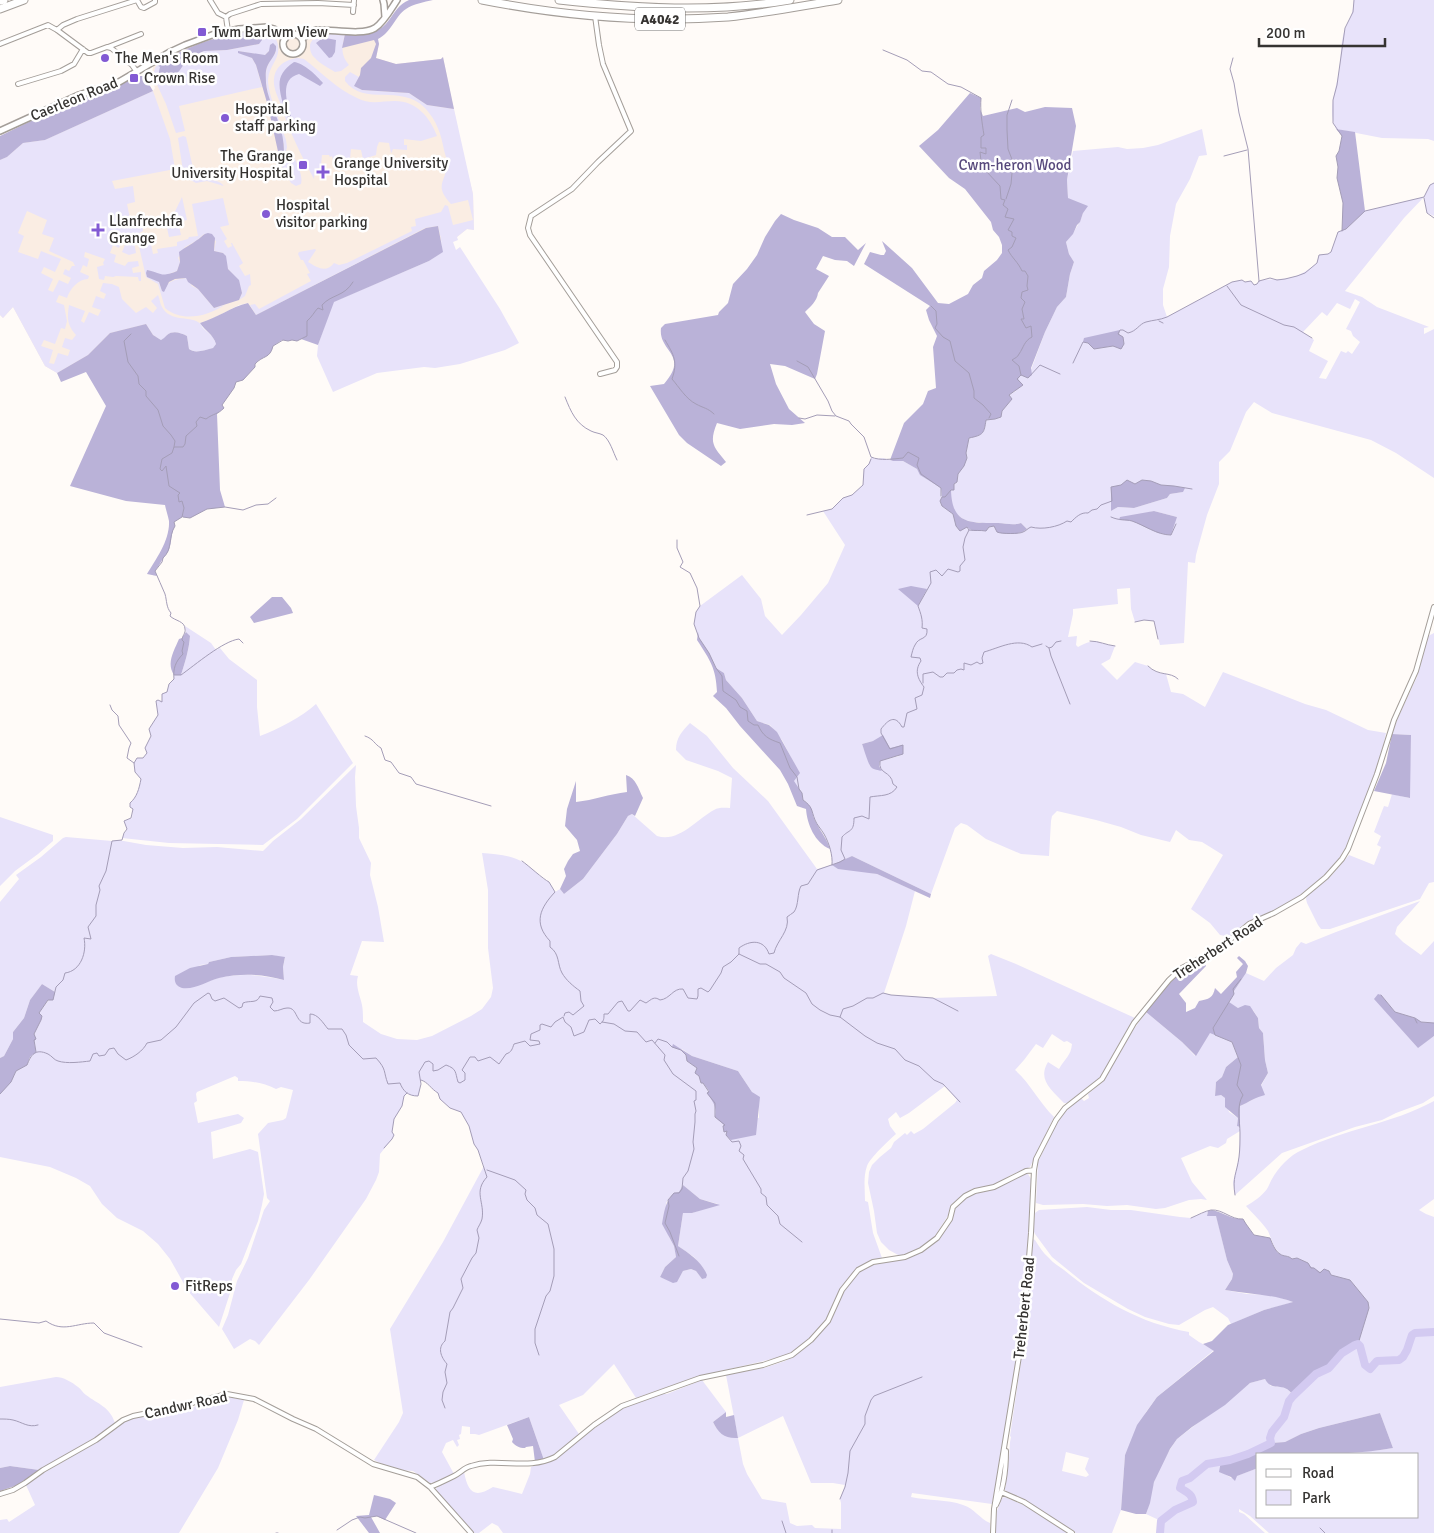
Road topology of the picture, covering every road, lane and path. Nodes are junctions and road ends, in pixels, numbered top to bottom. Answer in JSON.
{"nodes":[{"id":1,"x":4,"y":0,"type":"edge"},
{"id":2,"x":24,"y":0,"type":"edge"},
{"id":3,"x":137,"y":0,"type":"edge"},
{"id":4,"x":156,"y":0,"type":"edge"},
{"id":5,"x":210,"y":0,"type":"edge"},
{"id":6,"x":383,"y":0,"type":"edge"},
{"id":7,"x":397,"y":0,"type":"edge"},
{"id":8,"x":482,"y":0,"type":"edge"},
{"id":9,"x":559,"y":0,"type":"edge"},
{"id":10,"x":790,"y":0,"type":"edge"},
{"id":11,"x":838,"y":0,"type":"edge"},
{"id":12,"x":0,"y":2,"type":"edge"},
{"id":13,"x":354,"y":2,"type":"edge"},
{"id":14,"x":0,"y":9,"type":"edge"},
{"id":15,"x":354,"y":12,"type":"dead end"},
{"id":16,"x":596,"y":16,"type":"junction"},
{"id":17,"x":226,"y":17,"type":"junction"},
{"id":18,"x":385,"y":18,"type":"junction"},
{"id":19,"x":57,"y":30,"type":"junction"},
{"id":20,"x":228,"y":31,"type":"junction"},
{"id":21,"x":141,"y":34,"type":"dead end"},
{"id":22,"x":285,"y":39,"type":"junction"},
{"id":23,"x":302,"y":39,"type":"junction"},
{"id":24,"x":0,"y":44,"type":"edge"},
{"id":25,"x":107,"y":47,"type":"junction"},
{"id":26,"x":83,"y":49,"type":"junction"},
{"id":27,"x":137,"y":72,"type":"junction"},
{"id":28,"x":18,"y":84,"type":"dead end"},
{"id":29,"x":0,"y":131,"type":"edge"},
{"id":30,"x":600,"y":374,"type":"dead end"},
{"id":31,"x":1434,"y":607,"type":"edge"},
{"id":32,"x":1034,"y":1170,"type":"junction"},
{"id":33,"x":1006,"y":1444,"type":"junction"},
{"id":34,"x":430,"y":1487,"type":"junction"},
{"id":35,"x":1001,"y":1492,"type":"junction"},
{"id":36,"x":0,"y":1494,"type":"edge"},
{"id":37,"x":994,"y":1509,"type":"junction"},
{"id":38,"x":471,"y":1533,"type":"edge"},
{"id":39,"x":993,"y":1533,"type":"edge"},
{"id":40,"x":1072,"y":1533,"type":"edge"}],
"edges":[{"from":1,"to":12,"type":"highway"},
{"from":2,"to":14,"type":"highway"},
{"from":3,"to":4,"type":"street"},
{"from":3,"to":19,"type":"street"},
{"from":5,"to":17,"type":"street"},
{"from":6,"to":18,"type":"main road"},
{"from":7,"to":18,"type":"main road","name":"Caerleon Road"},
{"from":8,"to":16,"type":"highway","number":"A4042"},
{"from":9,"to":10,"type":"highway","number":"A4042"},
{"from":11,"to":16,"type":"highway","number":"A4042"},
{"from":13,"to":15,"type":"street"},
{"from":13,"to":17,"type":"street"},
{"from":16,"to":30,"type":"street"},
{"from":17,"to":20,"type":"street"},
{"from":18,"to":23,"type":"main road","name":"Caerleon Road"},
{"from":19,"to":24,"type":"street"},
{"from":19,"to":26,"type":"street"},
{"from":20,"to":22,"type":"main road","name":"Caerleon Road"},
{"from":20,"to":27,"type":"main road","name":"Caerleon Road"},
{"from":21,"to":25,"type":"street"},
{"from":22,"to":23,"type":"main road","name":"Caerleon Road"},
{"from":22,"to":23,"type":"main road","name":"Caerleon Road"},
{"from":25,"to":26,"type":"street"},
{"from":25,"to":27,"type":"street"},
{"from":26,"to":28,"type":"street"},
{"from":27,"to":29,"type":"main road","name":"Caerleon Road"},
{"from":31,"to":32,"type":"street","name":"Treherbert Road"},
{"from":32,"to":33,"type":"street","name":"Treherbert Road"},
{"from":32,"to":34,"type":"street"},
{"from":33,"to":35,"type":"street"},
{"from":33,"to":37,"type":"street","name":"Treherbert Road"},
{"from":34,"to":36,"type":"street","name":"Candwr Road"},
{"from":34,"to":38,"type":"street","name":"Candwr Road"},
{"from":35,"to":37,"type":"street"},
{"from":35,"to":40,"type":"street"},
{"from":37,"to":39,"type":"street","name":"Treherbert Road"}]}
